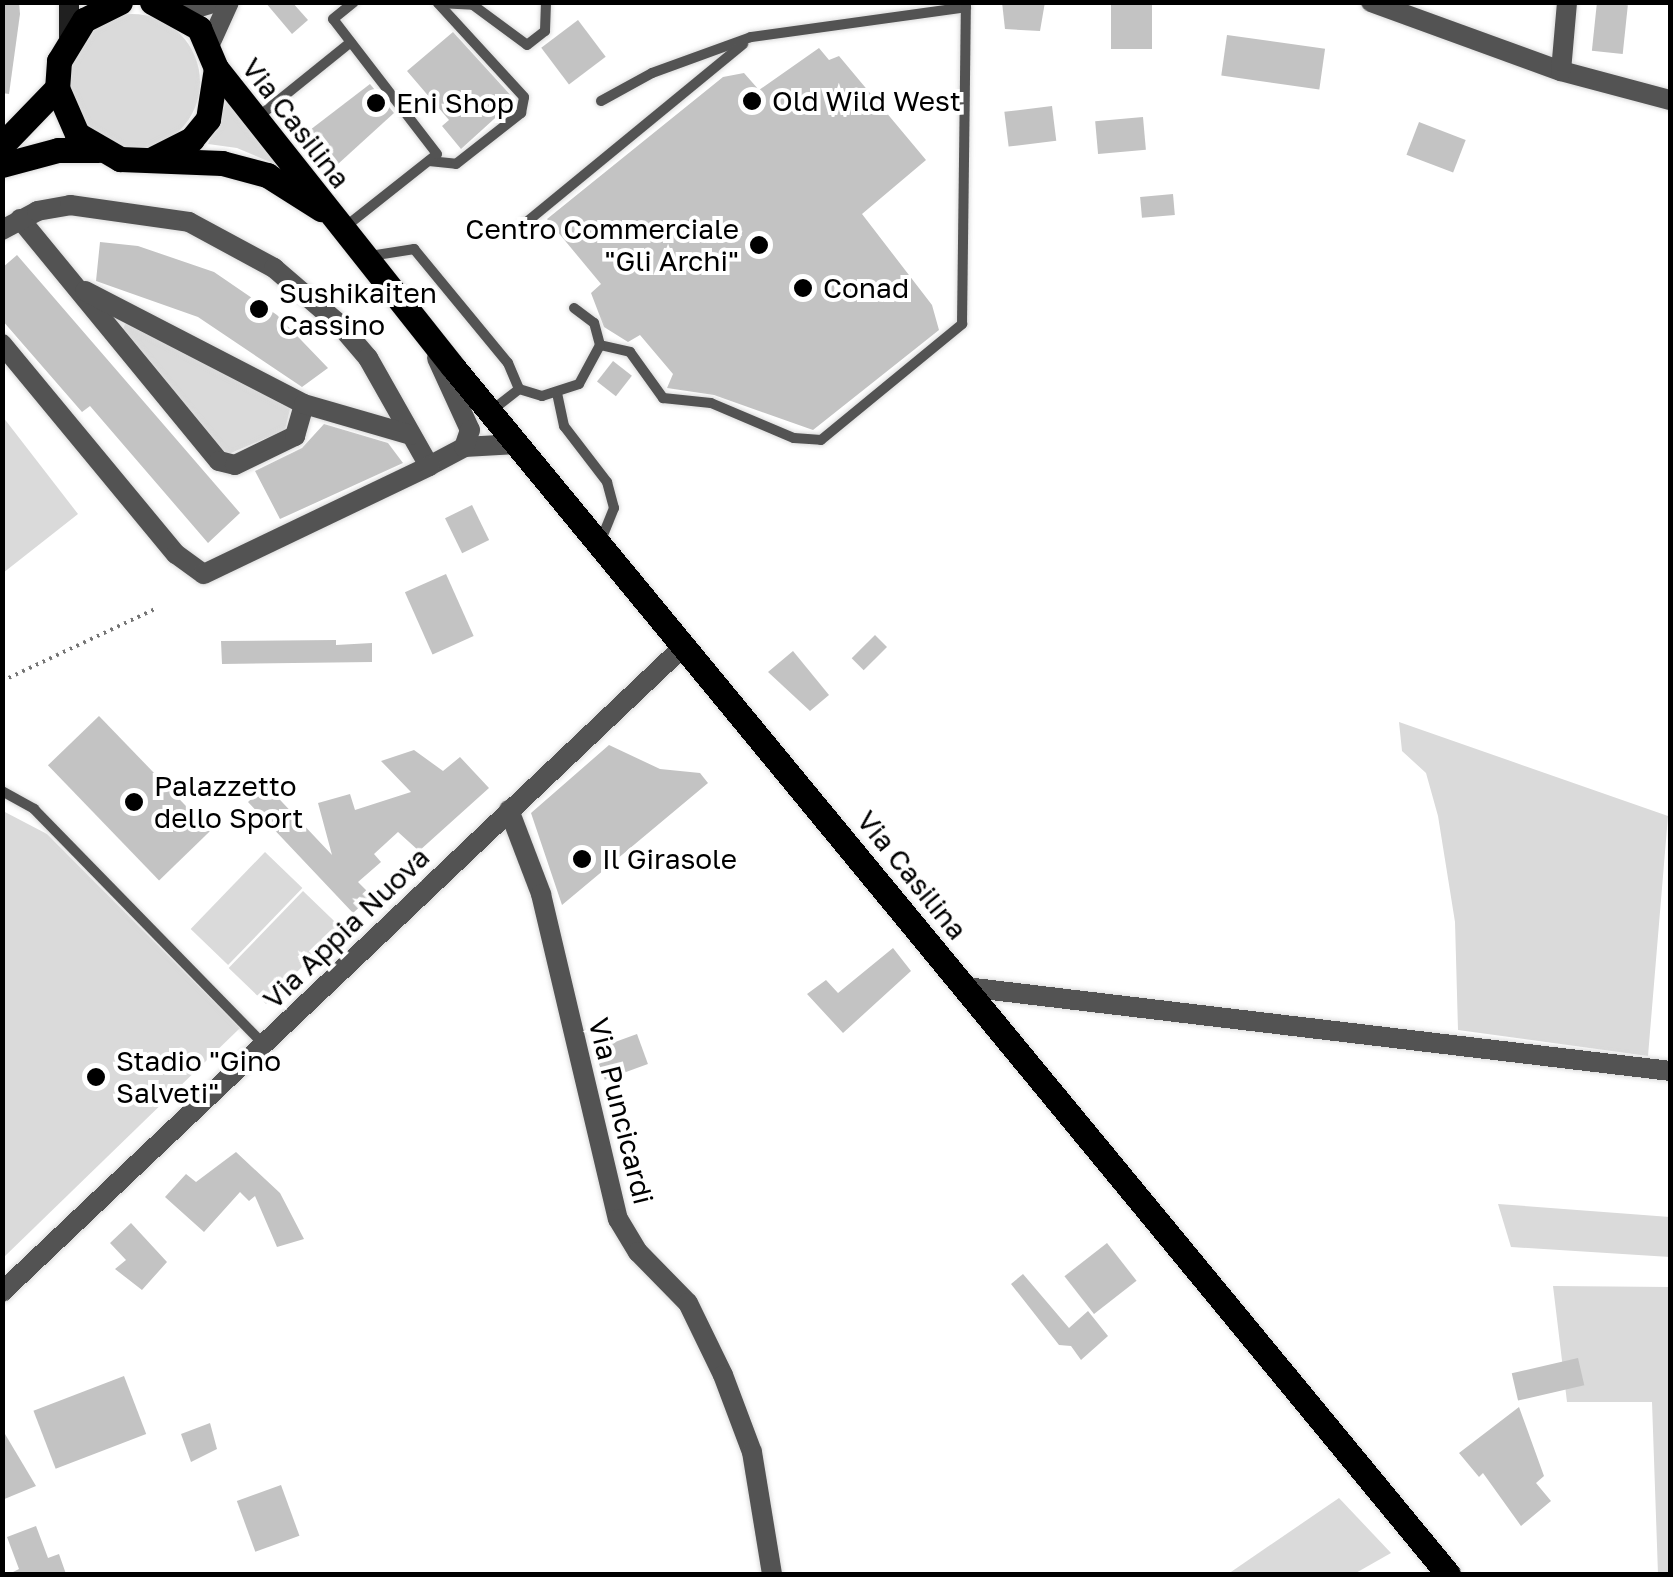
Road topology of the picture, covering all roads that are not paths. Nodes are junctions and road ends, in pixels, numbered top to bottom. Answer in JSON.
{"nodes":[{"id":1,"x":69,"y":2,"type":"edge"},
{"id":2,"x":120,"y":2,"type":"edge"},
{"id":3,"x":217,"y":2,"type":"edge"},
{"id":4,"x":228,"y":2,"type":"edge"},
{"id":5,"x":354,"y":2,"type":"edge"},
{"id":6,"x":546,"y":2,"type":"edge"},
{"id":7,"x":1371,"y":2,"type":"edge"},
{"id":8,"x":1567,"y":2,"type":"edge"},
{"id":9,"x":438,"y":3,"type":"edge"},
{"id":10,"x":966,"y":4,"type":"edge"},
{"id":11,"x":166,"y":6,"type":"edge"},
{"id":12,"x":925,"y":7,"type":"edge"},
{"id":13,"x":69,"y":37,"type":"junction"},
{"id":14,"x":752,"y":38,"type":"junction"},
{"id":15,"x":351,"y":42,"type":"junction"},
{"id":16,"x":213,"y":57,"type":"junction"},
{"id":17,"x":1560,"y":70,"type":"junction"},
{"id":18,"x":57,"y":88,"type":"junction"},
{"id":19,"x":1670,"y":100,"type":"edge"},
{"id":20,"x":601,"y":101,"type":"dead end"},
{"id":21,"x":258,"y":118,"type":"junction"},
{"id":22,"x":2,"y":144,"type":"edge"},
{"id":23,"x":98,"y":150,"type":"junction"},
{"id":24,"x":432,"y":158,"type":"junction"},
{"id":25,"x":144,"y":160,"type":"junction"},
{"id":26,"x":2,"y":165,"type":"edge"},
{"id":27,"x":335,"y":222,"type":"junction"},
{"id":28,"x":11,"y":224,"type":"edge"},
{"id":29,"x":524,"y":225,"type":"dead end"},
{"id":30,"x":365,"y":258,"type":"junction"},
{"id":31,"x":76,"y":287,"type":"junction"},
{"id":32,"x":574,"y":308,"type":"dead end"},
{"id":33,"x":423,"y":330,"type":"junction"},
{"id":34,"x":2,"y":344,"type":"edge"},
{"id":35,"x":600,"y":345,"type":"junction"},
{"id":36,"x":520,"y":389,"type":"junction"},
{"id":37,"x":557,"y":392,"type":"junction"},
{"id":38,"x":304,"y":404,"type":"junction"},
{"id":39,"x":490,"y":412,"type":"junction"},
{"id":40,"x":411,"y":434,"type":"junction"},
{"id":41,"x":517,"y":444,"type":"junction"},
{"id":42,"x":464,"y":447,"type":"junction"},
{"id":43,"x":429,"y":466,"type":"junction"},
{"id":44,"x":600,"y":544,"type":"junction"},
{"id":45,"x":685,"y":645,"type":"junction"},
{"id":46,"x":2,"y":791,"type":"edge"},
{"id":47,"x":509,"y":810,"type":"junction"},
{"id":48,"x":966,"y":987,"type":"junction"},
{"id":49,"x":264,"y":1044,"type":"junction"},
{"id":50,"x":1670,"y":1071,"type":"edge"},
{"id":51,"x":2,"y":1292,"type":"edge"},
{"id":52,"x":772,"y":1574,"type":"edge"},
{"id":53,"x":1448,"y":1574,"type":"edge"}],
"edges":[{"from":1,"to":13,"type":"main road"},
{"from":2,"to":13,"type":"main road"},
{"from":3,"to":11,"type":"street"},
{"from":4,"to":16,"type":"street"},
{"from":5,"to":15,"type":"lane"},
{"from":6,"to":9,"type":"lane"},
{"from":7,"to":17,"type":"street"},
{"from":8,"to":17,"type":"street"},
{"from":9,"to":24,"type":"lane"},
{"from":10,"to":12,"type":"lane"},
{"from":10,"to":35,"type":"lane"},
{"from":11,"to":16,"type":"main road","name":"Via Casilina"},
{"from":12,"to":14,"type":"lane"},
{"from":13,"to":18,"type":"main road"},
{"from":14,"to":20,"type":"lane"},
{"from":14,"to":29,"type":"lane"},
{"from":15,"to":21,"type":"lane"},
{"from":15,"to":24,"type":"lane"},
{"from":16,"to":21,"type":"main road","name":"Via Casilina"},
{"from":16,"to":25,"type":"main road","name":"Via Casilina"},
{"from":17,"to":19,"type":"street"},
{"from":18,"to":22,"type":"main road"},
{"from":18,"to":23,"type":"main road"},
{"from":21,"to":27,"type":"main road","name":"Via Casilina"},
{"from":23,"to":25,"type":"main road","name":"Via Casilina"},
{"from":23,"to":26,"type":"main road","name":"Via Casilina"},
{"from":24,"to":27,"type":"lane"},
{"from":25,"to":27,"type":"main road","name":"Via Casilina"},
{"from":27,"to":30,"type":"main road","name":"Via Casilina"},
{"from":28,"to":31,"type":"street"},
{"from":28,"to":40,"type":"street"},
{"from":30,"to":33,"type":"main road","name":"Via Casilina"},
{"from":30,"to":36,"type":"lane"},
{"from":31,"to":38,"type":"street"},
{"from":31,"to":38,"type":"street"},
{"from":32,"to":35,"type":"lane"},
{"from":33,"to":39,"type":"main road","name":"Via Casilina"},
{"from":33,"to":42,"type":"street"},
{"from":34,"to":43,"type":"street"},
{"from":35,"to":37,"type":"lane"},
{"from":36,"to":37,"type":"lane"},
{"from":36,"to":39,"type":"lane"},
{"from":37,"to":44,"type":"lane"},
{"from":38,"to":40,"type":"street"},
{"from":39,"to":41,"type":"main road","name":"Via Casilina"},
{"from":40,"to":43,"type":"street"},
{"from":41,"to":42,"type":"street"},
{"from":41,"to":44,"type":"main road","name":"Via Casilina"},
{"from":42,"to":43,"type":"street"},
{"from":44,"to":45,"type":"main road","name":"Via Casilina"},
{"from":45,"to":47,"type":"street","name":"Via Appia Nuova"},
{"from":45,"to":48,"type":"main road","name":"Via Casilina"},
{"from":46,"to":49,"type":"lane"},
{"from":47,"to":49,"type":"street","name":"Via Appia Nuova"},
{"from":47,"to":52,"type":"street","name":"Via Puncicardi"},
{"from":48,"to":50,"type":"street"},
{"from":48,"to":53,"type":"main road","name":"Via Casilina"},
{"from":49,"to":51,"type":"street","name":"Via Appia Nuova"}]}
